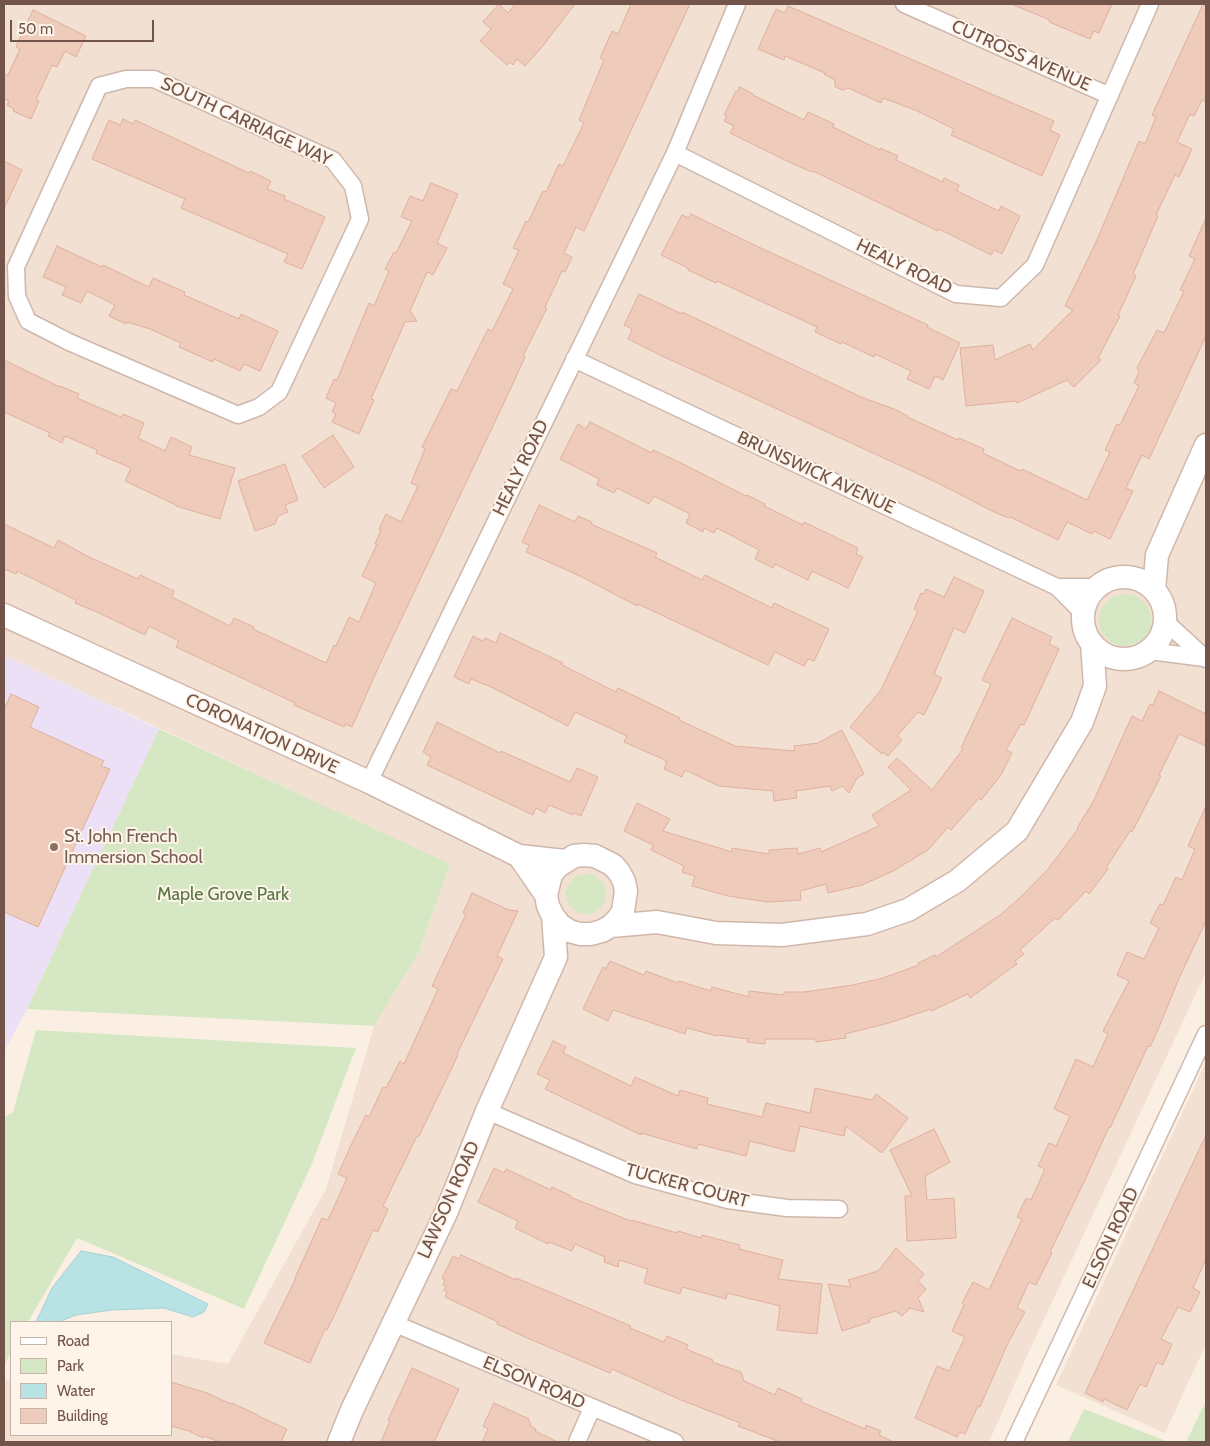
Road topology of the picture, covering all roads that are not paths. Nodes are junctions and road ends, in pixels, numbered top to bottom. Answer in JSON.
{"nodes":[{"id":1,"x":737,"y":4,"type":"edge"},
{"id":2,"x":904,"y":4,"type":"edge"},
{"id":3,"x":1150,"y":4,"type":"edge"},
{"id":4,"x":1110,"y":96,"type":"junction"},
{"id":5,"x":675,"y":153,"type":"junction"},
{"id":6,"x":10,"y":264,"type":"edge"},
{"id":7,"x":574,"y":359,"type":"junction"},
{"id":8,"x":1206,"y":445,"type":"edge"},
{"id":9,"x":1158,"y":555,"type":"junction"},
{"id":10,"x":1126,"y":577,"type":"junction"},
{"id":11,"x":1057,"y":587,"type":"junction"},
{"id":12,"x":1098,"y":587,"type":"junction"},
{"id":13,"x":1154,"y":590,"type":"junction"},
{"id":14,"x":1084,"y":614,"type":"junction"},
{"id":15,"x":4,"y":615,"type":"edge"},
{"id":16,"x":1166,"y":622,"type":"junction"},
{"id":17,"x":1092,"y":644,"type":"junction"},
{"id":18,"x":1140,"y":655,"type":"junction"},
{"id":19,"x":1205,"y":658,"type":"edge"},
{"id":20,"x":1095,"y":686,"type":"junction"},
{"id":21,"x":369,"y":782,"type":"junction"},
{"id":22,"x":519,"y":856,"type":"junction"},
{"id":23,"x":565,"y":861,"type":"junction"},
{"id":24,"x":626,"y":891,"type":"junction"},
{"id":25,"x":546,"y":895,"type":"junction"},
{"id":26,"x":553,"y":916,"type":"junction"},
{"id":27,"x":656,"y":922,"type":"junction"},
{"id":28,"x":601,"y":930,"type":"junction"},
{"id":29,"x":556,"y":957,"type":"junction"},
{"id":30,"x":1206,"y":1034,"type":"edge"},
{"id":31,"x":487,"y":1111,"type":"junction"},
{"id":32,"x":839,"y":1209,"type":"dead end"},
{"id":33,"x":393,"y":1323,"type":"junction"},
{"id":34,"x":592,"y":1408,"type":"junction"},
{"id":35,"x":339,"y":1442,"type":"edge"},
{"id":36,"x":576,"y":1442,"type":"edge"},
{"id":37,"x":675,"y":1442,"type":"edge"},
{"id":38,"x":1014,"y":1442,"type":"edge"}],
"edges":[{"from":1,"to":5,"type":"street","name":"HEALY ROAD"},
{"from":2,"to":4,"type":"street","name":"CUTROSS AVENUE"},
{"from":3,"to":4,"type":"street","name":"HEALY ROAD"},
{"from":4,"to":5,"type":"street","name":"HEALY ROAD"},
{"from":5,"to":7,"type":"street","name":"HEALY ROAD"},
{"from":6,"to":6,"type":"street","name":"SOUTH CARRIAGE WAY"},
{"from":7,"to":11,"type":"street","name":"BRUNSWICK AVENUE"},
{"from":7,"to":21,"type":"street","name":"HEALY ROAD"},
{"from":8,"to":9,"type":"street"},
{"from":9,"to":10,"type":"street"},
{"from":9,"to":13,"type":"street"},
{"from":10,"to":12,"type":"street"},
{"from":10,"to":13,"type":"street"},
{"from":11,"to":12,"type":"street","name":"BRUNSWICK AVENUE"},
{"from":11,"to":14,"type":"street","name":"BRUNSWICK AVENUE"},
{"from":12,"to":14,"type":"street"},
{"from":13,"to":16,"type":"street"},
{"from":14,"to":17,"type":"street"},
{"from":15,"to":21,"type":"street","name":"CORONATION DRIVE"},
{"from":16,"to":18,"type":"street"},
{"from":16,"to":19,"type":"street"},
{"from":17,"to":18,"type":"street"},
{"from":17,"to":20,"type":"street"},
{"from":18,"to":19,"type":"street"},
{"from":18,"to":20,"type":"street"},
{"from":20,"to":27,"type":"street"},
{"from":21,"to":22,"type":"street","name":"CORONATION DRIVE"},
{"from":22,"to":23,"type":"street","name":"CORONATION DRIVE"},
{"from":22,"to":25,"type":"street","name":"CORONATION DRIVE"},
{"from":23,"to":24,"type":"street"},
{"from":23,"to":25,"type":"street"},
{"from":24,"to":27,"type":"street"},
{"from":24,"to":28,"type":"street"},
{"from":25,"to":26,"type":"street"},
{"from":26,"to":28,"type":"street"},
{"from":26,"to":29,"type":"street","name":"LAWSON ROAD"},
{"from":27,"to":28,"type":"street"},
{"from":28,"to":29,"type":"street"},
{"from":29,"to":31,"type":"street","name":"LAWSON ROAD"},
{"from":30,"to":38,"type":"street","name":"ELSON ROAD"},
{"from":31,"to":32,"type":"street","name":"TUCKER COURT"},
{"from":31,"to":33,"type":"street","name":"LAWSON ROAD"},
{"from":33,"to":34,"type":"street","name":"ELSON ROAD"},
{"from":33,"to":35,"type":"street","name":"LAWSON ROAD"},
{"from":34,"to":36,"type":"street"},
{"from":34,"to":37,"type":"street","name":"ELSON ROAD"}]}
